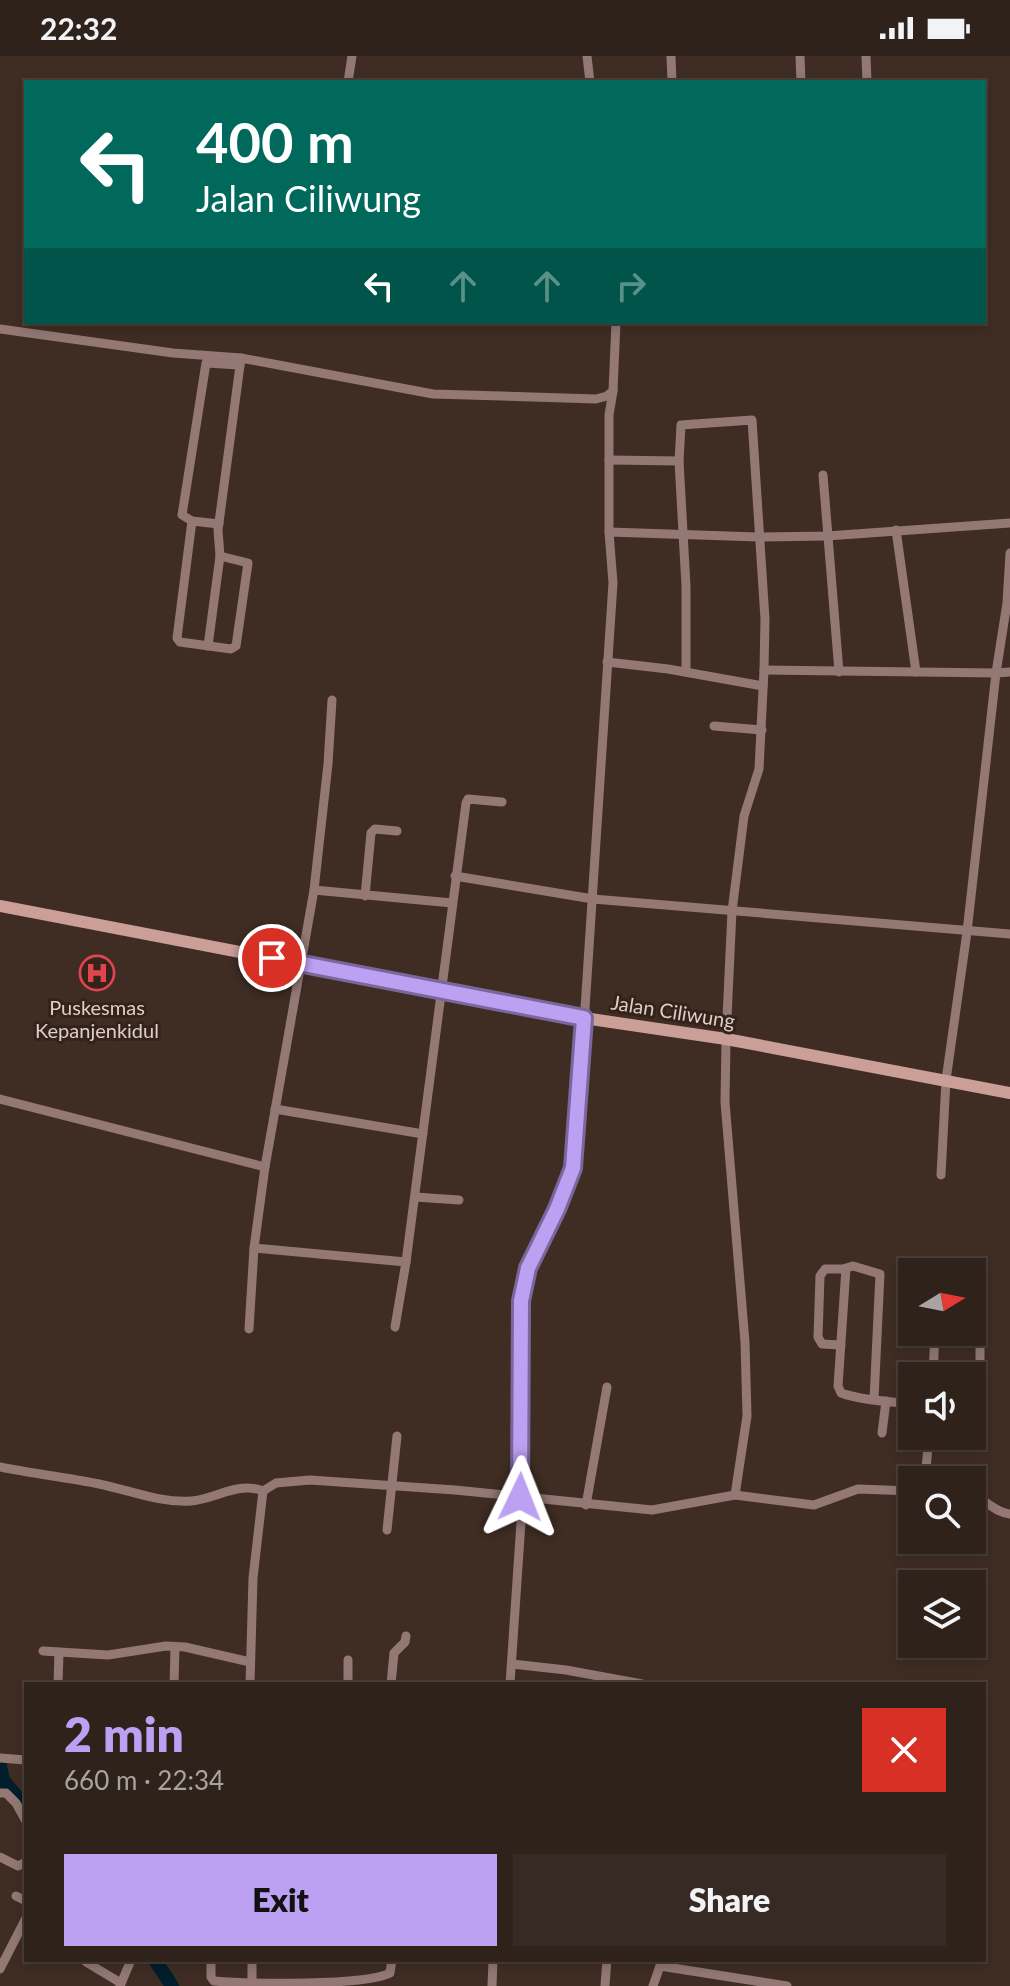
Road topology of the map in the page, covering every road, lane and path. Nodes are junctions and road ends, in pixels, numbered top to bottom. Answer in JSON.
{"nodes":[{"id":1,"x":352,"y":56,"type":"edge"},
{"id":2,"x":587,"y":56,"type":"edge"},
{"id":3,"x":671,"y":56,"type":"edge"},
{"id":4,"x":800,"y":56,"type":"edge"},
{"id":5,"x":866,"y":56,"type":"edge"},
{"id":6,"x":348,"y":80,"type":"edge"},
{"id":7,"x":590,"y":80,"type":"edge"},
{"id":8,"x":672,"y":80,"type":"edge"},
{"id":9,"x":801,"y":80,"type":"edge"},
{"id":10,"x":867,"y":80,"type":"edge"},
{"id":11,"x":616,"y":324,"type":"edge"},
{"id":12,"x":0,"y":329,"type":"edge"},
{"id":13,"x":240,"y":361,"type":"junction"},
{"id":14,"x":613,"y":391,"type":"junction"},
{"id":15,"x":596,"y":399,"type":"junction"},
{"id":16,"x":609,"y":415,"type":"junction"},
{"id":17,"x":609,"y":460,"type":"junction"},
{"id":18,"x":679,"y":461,"type":"junction"},
{"id":19,"x":823,"y":475,"type":"dead end"},
{"id":20,"x":1010,"y":523,"type":"edge"},
{"id":21,"x":191,"y":524,"type":"junction"},
{"id":22,"x":219,"y":528,"type":"junction"},
{"id":23,"x":896,"y":530,"type":"junction"},
{"id":24,"x":609,"y":532,"type":"junction"},
{"id":25,"x":683,"y":535,"type":"junction"},
{"id":26,"x":827,"y":536,"type":"junction"},
{"id":27,"x":758,"y":537,"type":"junction"},
{"id":28,"x":1010,"y":553,"type":"edge"},
{"id":29,"x":220,"y":556,"type":"junction"},
{"id":30,"x":208,"y":646,"type":"junction"},
{"id":31,"x":607,"y":662,"type":"junction"},
{"id":32,"x":764,"y":670,"type":"junction"},
{"id":33,"x":686,"y":672,"type":"junction"},
{"id":34,"x":839,"y":672,"type":"junction"},
{"id":35,"x":916,"y":672,"type":"junction"},
{"id":36,"x":1010,"y":672,"type":"edge"},
{"id":37,"x":996,"y":673,"type":"junction"},
{"id":38,"x":763,"y":686,"type":"junction"},
{"id":39,"x":332,"y":700,"type":"dead end"},
{"id":40,"x":714,"y":726,"type":"dead end"},
{"id":41,"x":762,"y":730,"type":"junction"},
{"id":42,"x":502,"y":802,"type":"dead end"},
{"id":43,"x":397,"y":831,"type":"dead end"},
{"id":44,"x":455,"y":876,"type":"junction"},
{"id":45,"x":314,"y":890,"type":"junction"},
{"id":46,"x":365,"y":896,"type":"junction"},
{"id":47,"x":593,"y":899,"type":"junction"},
{"id":48,"x":452,"y":903,"type":"junction"},
{"id":49,"x":0,"y":906,"type":"edge"},
{"id":50,"x":732,"y":911,"type":"junction"},
{"id":51,"x":967,"y":932,"type":"junction"},
{"id":52,"x":1010,"y":934,"type":"edge"},
{"id":53,"x":302,"y":964,"type":"junction"},
{"id":54,"x":440,"y":989,"type":"junction"},
{"id":55,"x":584,"y":1018,"type":"junction"},
{"id":56,"x":726,"y":1039,"type":"junction"},
{"id":57,"x":946,"y":1080,"type":"junction"},
{"id":58,"x":1010,"y":1093,"type":"edge"},
{"id":59,"x":0,"y":1099,"type":"edge"},
{"id":60,"x":275,"y":1109,"type":"junction"},
{"id":61,"x":423,"y":1134,"type":"junction"},
{"id":62,"x":265,"y":1167,"type":"junction"},
{"id":63,"x":941,"y":1175,"type":"dead end"},
{"id":64,"x":415,"y":1197,"type":"junction"},
{"id":65,"x":459,"y":1200,"type":"dead end"},
{"id":66,"x":254,"y":1248,"type":"junction"},
{"id":67,"x":406,"y":1262,"type":"junction"},
{"id":68,"x":846,"y":1269,"type":"junction"},
{"id":69,"x":395,"y":1327,"type":"dead end"},
{"id":70,"x":249,"y":1329,"type":"dead end"},
{"id":71,"x":841,"y":1345,"type":"junction"},
{"id":72,"x":607,"y":1387,"type":"dead end"},
{"id":73,"x":874,"y":1399,"type":"junction"},
{"id":74,"x":886,"y":1401,"type":"junction"},
{"id":75,"x":898,"y":1402,"type":"edge"},
{"id":76,"x":882,"y":1433,"type":"dead end"},
{"id":77,"x":397,"y":1436,"type":"dead end"},
{"id":78,"x":0,"y":1467,"type":"edge"},
{"id":79,"x":390,"y":1485,"type":"junction"},
{"id":80,"x":898,"y":1490,"type":"edge"},
{"id":81,"x":263,"y":1491,"type":"junction"},
{"id":82,"x":735,"y":1495,"type":"junction"},
{"id":83,"x":520,"y":1497,"type":"junction"},
{"id":84,"x":986,"y":1502,"type":"edge"},
{"id":85,"x":586,"y":1505,"type":"junction"},
{"id":86,"x":1010,"y":1514,"type":"edge"},
{"id":87,"x":387,"y":1530,"type":"dead end"},
{"id":88,"x":406,"y":1636,"type":"dead end"},
{"id":89,"x":175,"y":1647,"type":"junction"},
{"id":90,"x":43,"y":1651,"type":"dead end"},
{"id":91,"x":59,"y":1652,"type":"junction"},
{"id":92,"x":348,"y":1660,"type":"dead end"},
{"id":93,"x":250,"y":1662,"type":"junction"},
{"id":94,"x":512,"y":1664,"type":"junction"},
{"id":95,"x":606,"y":1681,"type":"edge"},
{"id":96,"x":58,"y":1682,"type":"edge"},
{"id":97,"x":174,"y":1682,"type":"edge"},
{"id":98,"x":250,"y":1682,"type":"edge"},
{"id":99,"x":348,"y":1682,"type":"edge"},
{"id":100,"x":391,"y":1682,"type":"edge"},
{"id":101,"x":510,"y":1682,"type":"edge"},
{"id":102,"x":0,"y":1758,"type":"edge"},
{"id":103,"x":24,"y":1760,"type":"edge"},
{"id":104,"x":0,"y":1793,"type":"edge"},
{"id":105,"x":24,"y":1817,"type":"edge"},
{"id":106,"x":0,"y":1857,"type":"edge"},
{"id":107,"x":24,"y":1863,"type":"edge"},
{"id":108,"x":16,"y":1896,"type":"dead end"},
{"id":109,"x":24,"y":1900,"type":"edge"},
{"id":110,"x":24,"y":1922,"type":"edge"},
{"id":111,"x":86,"y":1962,"type":"dead end"},
{"id":112,"x":130,"y":1962,"type":"edge"},
{"id":113,"x":211,"y":1962,"type":"edge"},
{"id":114,"x":252,"y":1962,"type":"edge"},
{"id":115,"x":392,"y":1962,"type":"edge"},
{"id":116,"x":493,"y":1962,"type":"edge"},
{"id":117,"x":607,"y":1962,"type":"edge"},
{"id":118,"x":659,"y":1963,"type":"edge"},
{"id":119,"x":0,"y":1969,"type":"edge"},
{"id":120,"x":252,"y":1983,"type":"junction"},
{"id":121,"x":120,"y":1985,"type":"edge"},
{"id":122,"x":605,"y":1985,"type":"edge"},
{"id":123,"x":492,"y":1986,"type":"edge"},
{"id":124,"x":653,"y":1986,"type":"edge"},
{"id":125,"x":787,"y":1986,"type":"edge"}],
"edges":[{"from":1,"to":6,"type":"street"},
{"from":2,"to":7,"type":"street"},
{"from":3,"to":8,"type":"street"},
{"from":4,"to":9,"type":"street"},
{"from":5,"to":10,"type":"street"},
{"from":11,"to":14,"type":"street"},
{"from":12,"to":13,"type":"street"},
{"from":13,"to":15,"type":"street"},
{"from":13,"to":21,"type":"street"},
{"from":13,"to":22,"type":"street"},
{"from":14,"to":15,"type":"street"},
{"from":14,"to":16,"type":"street"},
{"from":15,"to":16,"type":"street"},
{"from":16,"to":17,"type":"street"},
{"from":17,"to":18,"type":"street"},
{"from":17,"to":24,"type":"street"},
{"from":18,"to":25,"type":"street"},
{"from":18,"to":27,"type":"street"},
{"from":19,"to":26,"type":"street"},
{"from":20,"to":23,"type":"street"},
{"from":21,"to":22,"type":"street"},
{"from":21,"to":30,"type":"street"},
{"from":22,"to":29,"type":"street"},
{"from":23,"to":26,"type":"street"},
{"from":23,"to":35,"type":"street"},
{"from":24,"to":25,"type":"street"},
{"from":24,"to":31,"type":"street"},
{"from":25,"to":27,"type":"street"},
{"from":25,"to":33,"type":"street"},
{"from":26,"to":27,"type":"street"},
{"from":26,"to":34,"type":"street"},
{"from":27,"to":32,"type":"street"},
{"from":28,"to":37,"type":"street"},
{"from":29,"to":30,"type":"street"},
{"from":29,"to":30,"type":"street"},
{"from":31,"to":33,"type":"street"},
{"from":31,"to":47,"type":"street"},
{"from":32,"to":34,"type":"street"},
{"from":32,"to":38,"type":"street"},
{"from":33,"to":38,"type":"street"},
{"from":34,"to":35,"type":"street"},
{"from":35,"to":37,"type":"street"},
{"from":36,"to":37,"type":"street"},
{"from":37,"to":51,"type":"street"},
{"from":38,"to":41,"type":"street"},
{"from":39,"to":45,"type":"street"},
{"from":40,"to":41,"type":"street"},
{"from":41,"to":50,"type":"street"},
{"from":42,"to":44,"type":"street"},
{"from":43,"to":46,"type":"street"},
{"from":44,"to":47,"type":"street"},
{"from":44,"to":48,"type":"street"},
{"from":45,"to":46,"type":"street"},
{"from":45,"to":53,"type":"street"},
{"from":46,"to":48,"type":"street"},
{"from":47,"to":50,"type":"street"},
{"from":47,"to":55,"type":"street"},
{"from":48,"to":54,"type":"street"},
{"from":49,"to":53,"type":"main road","name":"Jalan Ciliwung"},
{"from":50,"to":51,"type":"street"},
{"from":50,"to":56,"type":"street"},
{"from":51,"to":52,"type":"street"},
{"from":51,"to":57,"type":"street"},
{"from":53,"to":54,"type":"main road","name":"Jalan Ciliwung"},
{"from":53,"to":60,"type":"street"},
{"from":54,"to":55,"type":"main road","name":"Jalan Ciliwung"},
{"from":54,"to":61,"type":"street"},
{"from":55,"to":56,"type":"main road","name":"Jalan Ciliwung"},
{"from":55,"to":83,"type":"street"},
{"from":56,"to":57,"type":"main road","name":"Jalan Ciliwung"},
{"from":56,"to":82,"type":"street"},
{"from":57,"to":58,"type":"main road","name":"Jalan Ciliwung"},
{"from":57,"to":63,"type":"street"},
{"from":59,"to":62,"type":"street"},
{"from":60,"to":61,"type":"street"},
{"from":60,"to":62,"type":"street"},
{"from":61,"to":64,"type":"street"},
{"from":62,"to":66,"type":"street"},
{"from":64,"to":65,"type":"street"},
{"from":64,"to":67,"type":"street"},
{"from":66,"to":67,"type":"street"},
{"from":66,"to":70,"type":"street"},
{"from":67,"to":69,"type":"street"},
{"from":68,"to":71,"type":"street"},
{"from":68,"to":71,"type":"street"},
{"from":68,"to":73,"type":"street"},
{"from":71,"to":73,"type":"street"},
{"from":72,"to":85,"type":"street"},
{"from":73,"to":74,"type":"street"},
{"from":74,"to":75,"type":"street"},
{"from":74,"to":76,"type":"street"},
{"from":77,"to":79,"type":"street"},
{"from":78,"to":81,"type":"street"},
{"from":79,"to":81,"type":"street"},
{"from":79,"to":83,"type":"street"},
{"from":79,"to":87,"type":"street"},
{"from":80,"to":82,"type":"street"},
{"from":81,"to":93,"type":"street"},
{"from":82,"to":85,"type":"street"},
{"from":83,"to":85,"type":"street"},
{"from":83,"to":94,"type":"street"},
{"from":84,"to":86,"type":"street"},
{"from":88,"to":100,"type":"street"},
{"from":89,"to":91,"type":"street"},
{"from":89,"to":93,"type":"street"},
{"from":89,"to":97,"type":"street"},
{"from":90,"to":91,"type":"street"},
{"from":91,"to":96,"type":"street"},
{"from":92,"to":99,"type":"street"},
{"from":93,"to":98,"type":"street"},
{"from":94,"to":95,"type":"street"},
{"from":94,"to":101,"type":"street"},
{"from":102,"to":103,"type":"street"},
{"from":104,"to":105,"type":"street"},
{"from":106,"to":107,"type":"street"},
{"from":108,"to":109,"type":"street"},
{"from":110,"to":119,"type":"street"},
{"from":111,"to":121,"type":"street"},
{"from":112,"to":121,"type":"street"},
{"from":113,"to":120,"type":"street"},
{"from":114,"to":120,"type":"street"},
{"from":115,"to":120,"type":"street"},
{"from":116,"to":123,"type":"street"},
{"from":117,"to":122,"type":"street"},
{"from":118,"to":124,"type":"street"},
{"from":118,"to":125,"type":"street"}]}
